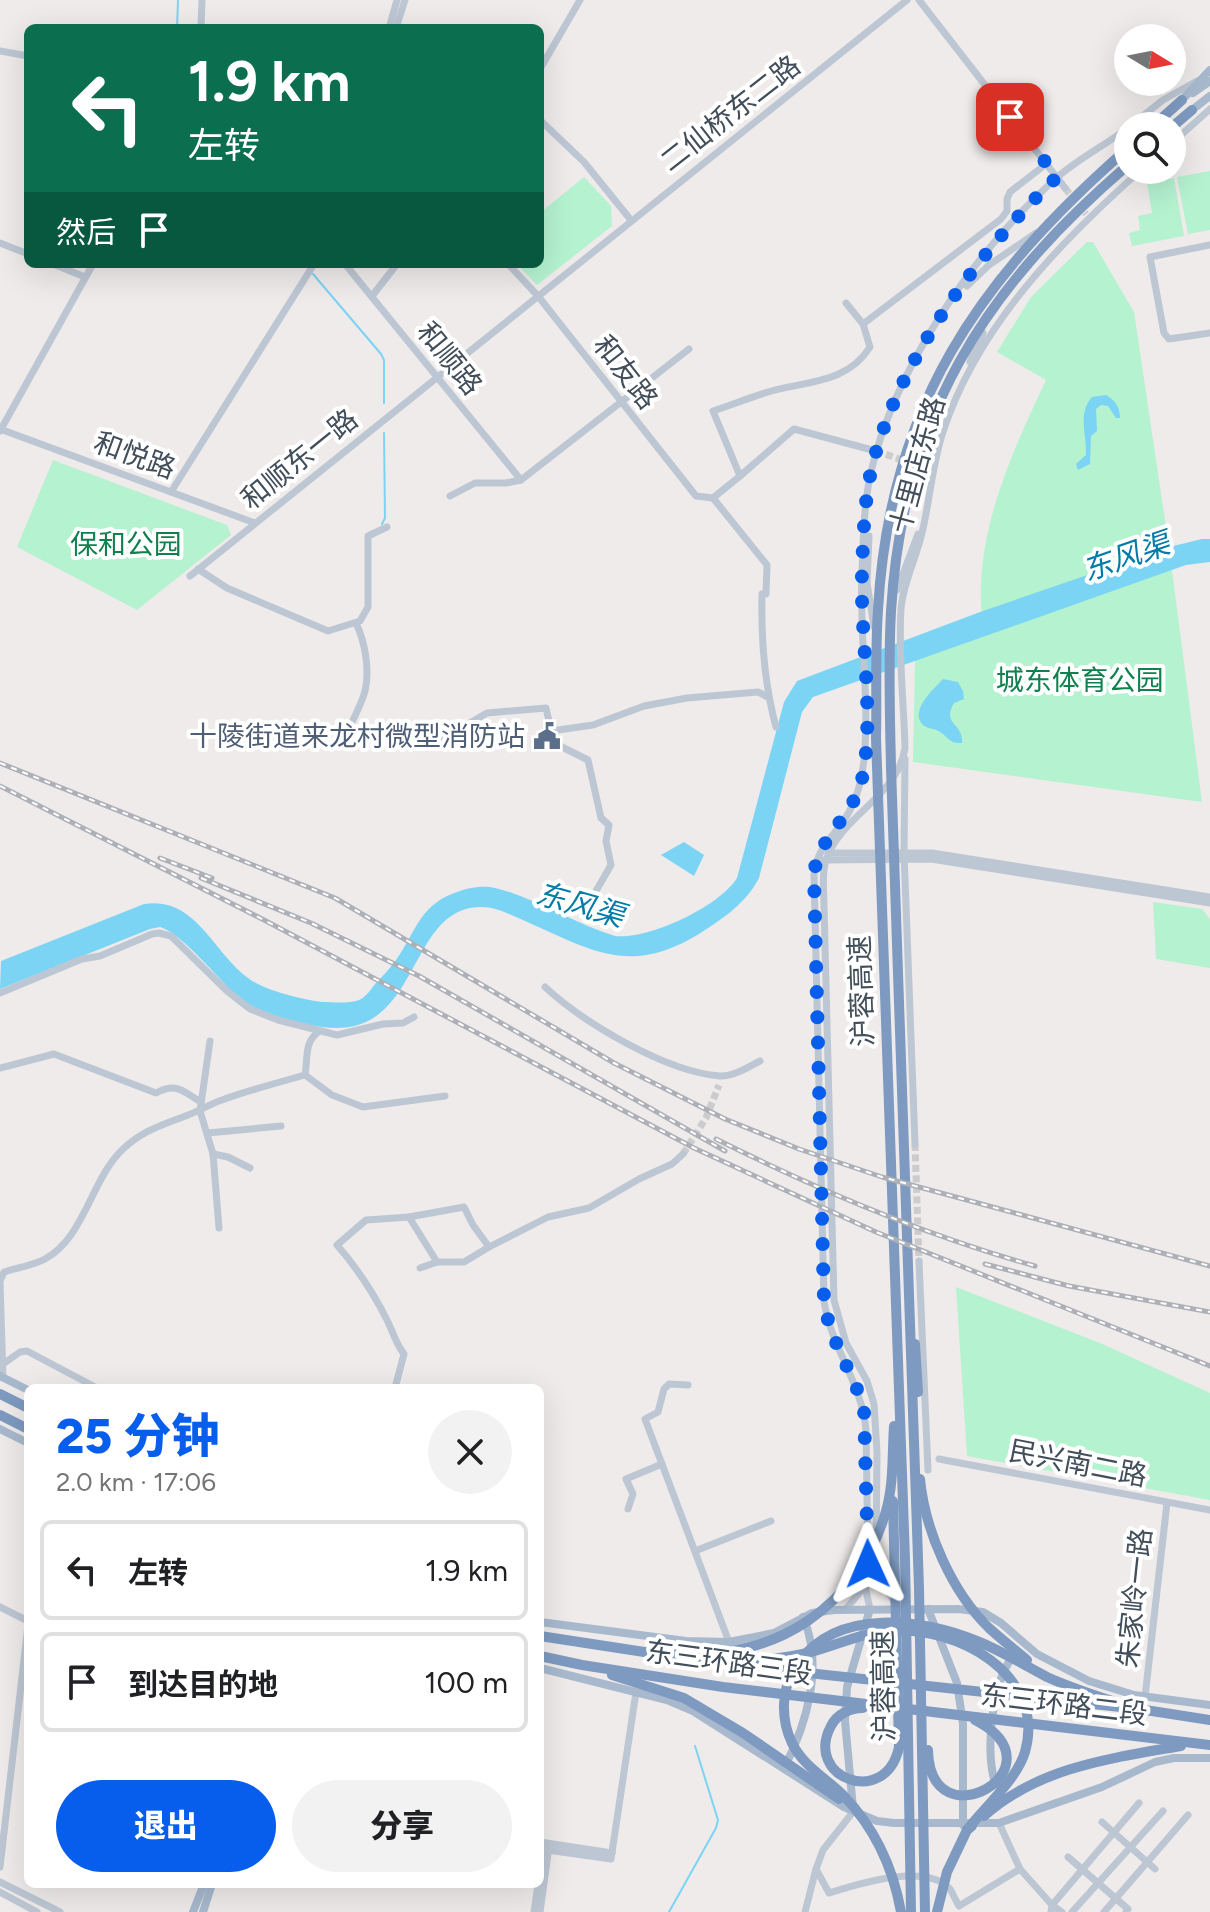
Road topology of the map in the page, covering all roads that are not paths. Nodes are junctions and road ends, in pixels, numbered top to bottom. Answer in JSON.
{"nodes":[{"id":1,"x":202,"y":0,"type":"edge"},
{"id":2,"x":397,"y":0,"type":"edge"},
{"id":3,"x":405,"y":0,"type":"edge"},
{"id":4,"x":580,"y":0,"type":"edge"},
{"id":5,"x":907,"y":0,"type":"edge"},
{"id":6,"x":919,"y":0,"type":"edge"},
{"id":7,"x":201,"y":24,"type":"edge"},
{"id":8,"x":390,"y":24,"type":"edge"},
{"id":9,"x":397,"y":24,"type":"edge"},
{"id":10,"x":0,"y":51,"type":"edge"},
{"id":11,"x":24,"y":55,"type":"edge"},
{"id":12,"x":544,"y":62,"type":"edge"},
{"id":13,"x":1210,"y":70,"type":"edge"},
{"id":14,"x":1199,"y":80,"type":"junction"},
{"id":15,"x":1210,"y":81,"type":"edge"},
{"id":16,"x":1210,"y":96,"type":"edge"},
{"id":17,"x":1182,"y":100,"type":"junction"},
{"id":18,"x":1210,"y":106,"type":"edge"},
{"id":19,"x":1192,"y":110,"type":"junction"},
{"id":20,"x":1148,"y":112,"type":"edge"},
{"id":21,"x":1169,"y":112,"type":"edge"},
{"id":22,"x":1186,"y":115,"type":"edge"},
{"id":23,"x":544,"y":124,"type":"edge"},
{"id":24,"x":1186,"y":129,"type":"edge"},
{"id":25,"x":1114,"y":137,"type":"edge"},
{"id":26,"x":1114,"y":161,"type":"edge"},
{"id":27,"x":1046,"y":164,"type":"junction"},
{"id":28,"x":1057,"y":177,"type":"junction"},
{"id":29,"x":1114,"y":178,"type":"edge"},
{"id":30,"x":1125,"y":184,"type":"edge"},
{"id":31,"x":1065,"y":188,"type":"tunnel mouth"},
{"id":32,"x":630,"y":219,"type":"junction"},
{"id":33,"x":1041,"y":229,"type":"junction"},
{"id":34,"x":0,"y":243,"type":"edge"},
{"id":35,"x":1210,"y":245,"type":"edge"},
{"id":36,"x":24,"y":252,"type":"edge"},
{"id":37,"x":1024,"y":267,"type":"junction"},
{"id":38,"x":63,"y":268,"type":"edge"},
{"id":39,"x":91,"y":268,"type":"edge"},
{"id":40,"x":311,"y":268,"type":"edge"},
{"id":41,"x":348,"y":268,"type":"edge"},
{"id":42,"x":394,"y":268,"type":"edge"},
{"id":43,"x":512,"y":268,"type":"edge"},
{"id":44,"x":85,"y":277,"type":"junction"},
{"id":45,"x":372,"y":296,"type":"junction"},
{"id":46,"x":538,"y":296,"type":"junction"},
{"id":47,"x":846,"y":303,"type":"dead end"},
{"id":48,"x":949,"y":305,"type":"junction"},
{"id":49,"x":863,"y":324,"type":"junction"},
{"id":50,"x":1210,"y":333,"type":"edge"},
{"id":51,"x":689,"y":349,"type":"dead end"},
{"id":52,"x":436,"y":378,"type":"junction"},
{"id":53,"x":957,"y":394,"type":"junction"},
{"id":54,"x":621,"y":402,"type":"junction"},
{"id":55,"x":0,"y":430,"type":"edge"},
{"id":56,"x":876,"y":451,"type":"junction"},
{"id":57,"x":740,"y":476,"type":"junction"},
{"id":58,"x":870,"y":478,"type":"junction"},
{"id":59,"x":521,"y":480,"type":"junction"},
{"id":60,"x":171,"y":492,"type":"junction"},
{"id":61,"x":450,"y":496,"type":"dead end"},
{"id":62,"x":930,"y":496,"type":"junction"},
{"id":63,"x":713,"y":498,"type":"junction"},
{"id":64,"x":255,"y":523,"type":"junction"},
{"id":65,"x":387,"y":527,"type":"dead end"},
{"id":66,"x":198,"y":569,"type":"junction"},
{"id":67,"x":190,"y":576,"type":"dead end"},
{"id":68,"x":892,"y":608,"type":"junction"},
{"id":69,"x":874,"y":610,"type":"junction"},
{"id":70,"x":356,"y":623,"type":"junction"},
{"id":71,"x":768,"y":697,"type":"junction"},
{"id":72,"x":776,"y":727,"type":"dead end"},
{"id":73,"x":551,"y":731,"type":"junction"},
{"id":74,"x":905,"y":748,"type":"junction"},
{"id":75,"x":817,"y":856,"type":"junction"},
{"id":76,"x":827,"y":856,"type":"junction"},
{"id":77,"x":904,"y":856,"type":"junction"},
{"id":78,"x":596,"y":891,"type":"dead end"},
{"id":79,"x":1210,"y":897,"type":"edge"},
{"id":80,"x":1210,"y":903,"type":"edge"},
{"id":81,"x":545,"y":987,"type":"dead end"},
{"id":82,"x":0,"y":993,"type":"edge"},
{"id":83,"x":414,"y":1017,"type":"dead end"},
{"id":84,"x":318,"y":1032,"type":"junction"},
{"id":85,"x":210,"y":1041,"type":"dead end"},
{"id":86,"x":760,"y":1061,"type":"dead end"},
{"id":87,"x":0,"y":1068,"type":"edge"},
{"id":88,"x":305,"y":1075,"type":"junction"},
{"id":89,"x":445,"y":1096,"type":"dead end"},
{"id":90,"x":200,"y":1106,"type":"junction"},
{"id":91,"x":281,"y":1126,"type":"dead end"},
{"id":92,"x":208,"y":1133,"type":"junction"},
{"id":93,"x":915,"y":1144,"type":"tunnel mouth"},
{"id":94,"x":213,"y":1154,"type":"junction"},
{"id":95,"x":683,"y":1154,"type":"tunnel mouth"},
{"id":96,"x":250,"y":1168,"type":"dead end"},
{"id":97,"x":409,"y":1217,"type":"junction"},
{"id":98,"x":219,"y":1228,"type":"dead end"},
{"id":99,"x":489,"y":1247,"type":"junction"},
{"id":100,"x":919,"y":1261,"type":"tunnel mouth"},
{"id":101,"x":437,"y":1262,"type":"junction"},
{"id":102,"x":420,"y":1268,"type":"dead end"},
{"id":103,"x":0,"y":1281,"type":"edge"},
{"id":104,"x":908,"y":1299,"type":"junction"},
{"id":105,"x":3,"y":1364,"type":"junction"},
{"id":106,"x":898,"y":1376,"type":"junction"},
{"id":107,"x":2,"y":1377,"type":"edge"},
{"id":108,"x":89,"y":1384,"type":"edge"},
{"id":109,"x":396,"y":1384,"type":"edge"},
{"id":110,"x":688,"y":1385,"type":"dead end"},
{"id":111,"x":24,"y":1388,"type":"edge"},
{"id":112,"x":0,"y":1394,"type":"edge"},
{"id":113,"x":24,"y":1406,"type":"edge"},
{"id":114,"x":0,"y":1415,"type":"edge"},
{"id":115,"x":24,"y":1427,"type":"edge"},
{"id":116,"x":0,"y":1429,"type":"edge"},
{"id":117,"x":24,"y":1441,"type":"edge"},
{"id":118,"x":939,"y":1459,"type":"dead end"},
{"id":119,"x":662,"y":1464,"type":"junction"},
{"id":120,"x":928,"y":1470,"type":"dead end"},
{"id":121,"x":892,"y":1483,"type":"junction"},
{"id":122,"x":920,"y":1483,"type":"junction"},
{"id":123,"x":1167,"y":1503,"type":"junction"},
{"id":124,"x":628,"y":1509,"type":"dead end"},
{"id":125,"x":1210,"y":1510,"type":"edge"},
{"id":126,"x":771,"y":1521,"type":"dead end"},
{"id":127,"x":695,"y":1551,"type":"junction"},
{"id":128,"x":865,"y":1586,"type":"junction"},
{"id":129,"x":0,"y":1607,"type":"edge"},
{"id":130,"x":846,"y":1609,"type":"junction"},
{"id":131,"x":870,"y":1609,"type":"junction"},
{"id":132,"x":900,"y":1609,"type":"junction"},
{"id":133,"x":928,"y":1609,"type":"junction"},
{"id":134,"x":803,"y":1617,"type":"junction"},
{"id":135,"x":24,"y":1621,"type":"edge"},
{"id":136,"x":544,"y":1623,"type":"edge"},
{"id":137,"x":544,"y":1637,"type":"edge"},
{"id":138,"x":1024,"y":1643,"type":"junction"},
{"id":139,"x":585,"y":1645,"type":"junction"},
{"id":140,"x":728,"y":1646,"type":"junction"},
{"id":141,"x":544,"y":1657,"type":"edge"},
{"id":142,"x":24,"y":1658,"type":"edge"},
{"id":143,"x":716,"y":1663,"type":"junction"},
{"id":144,"x":544,"y":1665,"type":"edge"},
{"id":145,"x":582,"y":1665,"type":"junction"},
{"id":146,"x":544,"y":1666,"type":"edge"},
{"id":147,"x":1047,"y":1676,"type":"junction"},
{"id":148,"x":912,"y":1685,"type":"joint"},
{"id":149,"x":636,"y":1692,"type":"junction"},
{"id":150,"x":1145,"y":1697,"type":"junction"},
{"id":151,"x":1210,"y":1705,"type":"edge"},
{"id":152,"x":885,"y":1707,"type":"junction"},
{"id":153,"x":1139,"y":1709,"type":"junction"},
{"id":154,"x":912,"y":1710,"type":"joint"},
{"id":155,"x":970,"y":1717,"type":"junction"},
{"id":156,"x":1210,"y":1720,"type":"edge"},
{"id":157,"x":1196,"y":1744,"type":"junction"},
{"id":158,"x":1210,"y":1745,"type":"edge"},
{"id":159,"x":1210,"y":1758,"type":"edge"},
{"id":160,"x":784,"y":1769,"type":"junction"},
{"id":161,"x":1139,"y":1803,"type":"dead end"},
{"id":162,"x":1163,"y":1811,"type":"dead end"},
{"id":163,"x":855,"y":1812,"type":"junction"},
{"id":164,"x":1188,"y":1815,"type":"dead end"},
{"id":165,"x":1014,"y":1819,"type":"junction"},
{"id":166,"x":1102,"y":1822,"type":"dead end"},
{"id":167,"x":999,"y":1823,"type":"junction"},
{"id":168,"x":965,"y":1828,"type":"junction"},
{"id":169,"x":1114,"y":1832,"type":"junction"},
{"id":170,"x":544,"y":1845,"type":"edge"},
{"id":171,"x":1130,"y":1847,"type":"junction"},
{"id":172,"x":1068,"y":1857,"type":"dead end"},
{"id":173,"x":1147,"y":1862,"type":"junction"},
{"id":174,"x":0,"y":1867,"type":"edge"},
{"id":175,"x":816,"y":1869,"type":"junction"},
{"id":176,"x":1020,"y":1869,"type":"junction"},
{"id":177,"x":1155,"y":1869,"type":"dead end"},
{"id":178,"x":1082,"y":1870,"type":"junction"},
{"id":179,"x":0,"y":1882,"type":"edge"},
{"id":180,"x":1098,"y":1884,"type":"junction"},
{"id":181,"x":202,"y":1888,"type":"edge"},
{"id":182,"x":211,"y":1888,"type":"edge"},
{"id":183,"x":538,"y":1888,"type":"edge"},
{"id":184,"x":540,"y":1888,"type":"edge"},
{"id":185,"x":0,"y":1892,"type":"edge"},
{"id":186,"x":1116,"y":1899,"type":"junction"},
{"id":187,"x":1051,"y":1908,"type":"edge"},
{"id":188,"x":37,"y":1912,"type":"edge"},
{"id":189,"x":60,"y":1912,"type":"edge"},
{"id":190,"x":193,"y":1912,"type":"edge"},
{"id":191,"x":203,"y":1912,"type":"edge"},
{"id":192,"x":537,"y":1912,"type":"edge"},
{"id":193,"x":805,"y":1912,"type":"edge"},
{"id":194,"x":901,"y":1912,"type":"edge"},
{"id":195,"x":911,"y":1912,"type":"edge"},
{"id":196,"x":925,"y":1912,"type":"edge"},
{"id":197,"x":937,"y":1912,"type":"edge"},
{"id":198,"x":1062,"y":1912,"type":"edge"},
{"id":199,"x":1072,"y":1912,"type":"edge"},
{"id":200,"x":1104,"y":1912,"type":"edge"},
{"id":201,"x":1126,"y":1912,"type":"edge"}],
"edges":[{"from":1,"to":7,"type":"street"},
{"from":2,"to":8,"type":"street"},
{"from":3,"to":9,"type":"street"},
{"from":4,"to":12,"type":"street"},
{"from":5,"to":32,"type":"street","name":"二仙桥东二路"},
{"from":6,"to":27,"type":"street"},
{"from":10,"to":11,"type":"street"},
{"from":13,"to":14,"type":"main road"},
{"from":14,"to":17,"type":"main road"},
{"from":14,"to":20,"type":"street","name":"十里店东路"},
{"from":15,"to":17,"type":"main road"},
{"from":16,"to":19,"type":"main road"},
{"from":17,"to":21,"type":"highway"},
{"from":18,"to":19,"type":"main road"},
{"from":18,"to":24,"type":"street"},
{"from":19,"to":22,"type":"highway"},
{"from":23,"to":32,"type":"street"},
{"from":25,"to":28,"type":"street","name":"十里店东路"},
{"from":26,"to":33,"type":"highway","name":"沪蓉高速"},
{"from":27,"to":28,"type":"street"},
{"from":27,"to":49,"type":"street"},
{"from":28,"to":31,"type":"street"},
{"from":28,"to":48,"type":"street","name":"十里店东路"},
{"from":29,"to":37,"type":"highway","name":"沪蓉高速"},
{"from":30,"to":53,"type":"street","name":"十里店东路"},
{"from":32,"to":46,"type":"street","name":"二仙桥东二路"},
{"from":33,"to":48,"type":"street"},
{"from":33,"to":69,"type":"highway","name":"沪蓉高速"},
{"from":34,"to":36,"type":"street"},
{"from":35,"to":50,"type":"street"},
{"from":37,"to":53,"type":"street"},
{"from":37,"to":68,"type":"highway","name":"沪蓉高速"},
{"from":38,"to":44,"type":"street"},
{"from":39,"to":44,"type":"street"},
{"from":40,"to":60,"type":"street"},
{"from":41,"to":45,"type":"street","name":"和顺路"},
{"from":42,"to":45,"type":"street"},
{"from":43,"to":46,"type":"street","name":"和友路"},
{"from":44,"to":55,"type":"street"},
{"from":45,"to":52,"type":"street","name":"和顺路"},
{"from":46,"to":52,"type":"street","name":"和顺东一路"},
{"from":46,"to":54,"type":"street","name":"和友路"},
{"from":47,"to":49,"type":"street"},
{"from":48,"to":56,"type":"street","name":"十里店东路"},
{"from":49,"to":57,"type":"street"},
{"from":51,"to":54,"type":"street"},
{"from":52,"to":59,"type":"street","name":"和顺路"},
{"from":52,"to":64,"type":"street","name":"和顺东一路"},
{"from":53,"to":62,"type":"street","name":"十里店东路"},
{"from":54,"to":59,"type":"street"},
{"from":54,"to":63,"type":"street","name":"和友路"},
{"from":55,"to":60,"type":"street","name":"和悦路"},
{"from":56,"to":57,"type":"street"},
{"from":56,"to":58,"type":"street","name":"十里店东路"},
{"from":57,"to":63,"type":"street"},
{"from":58,"to":69,"type":"street"},
{"from":58,"to":75,"type":"street","name":"十里店东路"},
{"from":59,"to":61,"type":"street"},
{"from":60,"to":64,"type":"street","name":"和悦路"},
{"from":62,"to":68,"type":"street"},
{"from":62,"to":74,"type":"street","name":"十里店东路"},
{"from":63,"to":71,"type":"street","name":"和友路"},
{"from":64,"to":66,"type":"street","name":"和顺东一路"},
{"from":65,"to":70,"type":"street"},
{"from":66,"to":67,"type":"street","name":"和顺东一路"},
{"from":66,"to":70,"type":"street"},
{"from":68,"to":104,"type":"highway","name":"沪蓉高速"},
{"from":69,"to":106,"type":"highway","name":"沪蓉高速"},
{"from":70,"to":73,"type":"street"},
{"from":71,"to":72,"type":"street","name":"和友路"},
{"from":71,"to":73,"type":"street"},
{"from":73,"to":78,"type":"street"},
{"from":74,"to":76,"type":"street","name":"十里店东路"},
{"from":74,"to":77,"type":"street"},
{"from":75,"to":76,"type":"street"},
{"from":75,"to":128,"type":"street"},
{"from":76,"to":77,"type":"street"},
{"from":76,"to":132,"type":"street"},
{"from":77,"to":79,"type":"street"},
{"from":77,"to":80,"type":"street"},
{"from":77,"to":93,"type":"street"},
{"from":81,"to":86,"type":"street"},
{"from":82,"to":84,"type":"street"},
{"from":83,"to":84,"type":"street"},
{"from":84,"to":88,"type":"street"},
{"from":85,"to":90,"type":"street"},
{"from":87,"to":90,"type":"street"},
{"from":88,"to":89,"type":"street"},
{"from":88,"to":90,"type":"street"},
{"from":90,"to":92,"type":"street"},
{"from":90,"to":103,"type":"street"},
{"from":91,"to":92,"type":"street"},
{"from":92,"to":94,"type":"street"},
{"from":94,"to":96,"type":"street"},
{"from":94,"to":98,"type":"street"},
{"from":95,"to":99,"type":"street"},
{"from":97,"to":99,"type":"street"},
{"from":97,"to":101,"type":"street"},
{"from":97,"to":109,"type":"street"},
{"from":99,"to":101,"type":"street"},
{"from":100,"to":120,"type":"street"},
{"from":101,"to":102,"type":"street"},
{"from":103,"to":105,"type":"street"},
{"from":104,"to":122,"type":"highway"},
{"from":104,"to":196,"type":"highway","name":"沪蓉高速"},
{"from":105,"to":107,"type":"street"},
{"from":105,"to":108,"type":"street"},
{"from":106,"to":121,"type":"highway"},
{"from":106,"to":195,"type":"highway","name":"沪蓉高速"},
{"from":107,"to":111,"type":"main road"},
{"from":110,"to":119,"type":"street"},
{"from":112,"to":113,"type":"highway"},
{"from":114,"to":115,"type":"highway"},
{"from":116,"to":117,"type":"main road"},
{"from":118,"to":123,"type":"street","name":"民兴南二路"},
{"from":119,"to":124,"type":"street"},
{"from":119,"to":127,"type":"street"},
{"from":121,"to":140,"type":"highway"},
{"from":121,"to":152,"type":"highway"},
{"from":122,"to":147,"type":"highway"},
{"from":122,"to":155,"type":"highway"},
{"from":123,"to":125,"type":"street","name":"民兴南二路"},
{"from":123,"to":150,"type":"street","name":"朱家岭一路"},
{"from":126,"to":127,"type":"street"},
{"from":127,"to":140,"type":"street"},
{"from":128,"to":130,"type":"street"},
{"from":128,"to":131,"type":"street"},
{"from":129,"to":135,"type":"street"},
{"from":130,"to":131,"type":"main road"},
{"from":130,"to":134,"type":"main road"},
{"from":131,"to":132,"type":"main road"},
{"from":131,"to":163,"type":"main road"},
{"from":132,"to":133,"type":"main road"},
{"from":133,"to":138,"type":"main road"},
{"from":133,"to":168,"type":"main road"},
{"from":134,"to":140,"type":"main road"},
{"from":134,"to":160,"type":"main road"},
{"from":136,"to":140,"type":"main road"},
{"from":137,"to":139,"type":"highway","name":"东三环路三段"},
{"from":138,"to":150,"type":"main road"},
{"from":138,"to":165,"type":"main road"},
{"from":139,"to":140,"type":"highway"},
{"from":139,"to":143,"type":"highway","name":"东三环路三段"},
{"from":141,"to":145,"type":"highway","name":"东三环路三段"},
{"from":142,"to":174,"type":"street"},
{"from":143,"to":148,"type":"highway","name":"东三环路三段"},
{"from":143,"to":168,"type":"highway"},
{"from":144,"to":145,"type":"highway"},
{"from":145,"to":152,"type":"highway","name":"东三环路三段"},
{"from":145,"to":163,"type":"highway"},
{"from":146,"to":149,"type":"main road"},
{"from":147,"to":153,"type":"highway"},
{"from":147,"to":163,"type":"highway"},
{"from":148,"to":153,"type":"highway","name":"东三环路二段"},
{"from":149,"to":160,"type":"main road"},
{"from":149,"to":170,"type":"street"},
{"from":150,"to":151,"type":"main road"},
{"from":152,"to":154,"type":"highway","name":"东三环路三段"},
{"from":153,"to":156,"type":"highway","name":"东三环路二段"},
{"from":154,"to":155,"type":"highway","name":"东三环路二段"},
{"from":155,"to":157,"type":"highway","name":"东三环路二段"},
{"from":157,"to":158,"type":"highway","name":"东三环路二段"},
{"from":157,"to":168,"type":"highway"},
{"from":159,"to":165,"type":"main road"},
{"from":160,"to":163,"type":"main road"},
{"from":161,"to":169,"type":"street"},
{"from":162,"to":171,"type":"street"},
{"from":163,"to":168,"type":"main road"},
{"from":163,"to":175,"type":"street"},
{"from":163,"to":194,"type":"highway"},
{"from":164,"to":173,"type":"street"},
{"from":165,"to":167,"type":"main road"},
{"from":166,"to":169,"type":"street"},
{"from":167,"to":168,"type":"main road"},
{"from":167,"to":176,"type":"street"},
{"from":168,"to":197,"type":"highway"},
{"from":169,"to":171,"type":"street"},
{"from":169,"to":178,"type":"street"},
{"from":171,"to":173,"type":"street"},
{"from":171,"to":180,"type":"street"},
{"from":172,"to":178,"type":"street"},
{"from":173,"to":177,"type":"street"},
{"from":173,"to":186,"type":"street"},
{"from":175,"to":176,"type":"street"},
{"from":175,"to":193,"type":"street"},
{"from":176,"to":187,"type":"street"},
{"from":178,"to":180,"type":"street"},
{"from":178,"to":187,"type":"street"},
{"from":179,"to":189,"type":"street"},
{"from":180,"to":186,"type":"street"},
{"from":180,"to":199,"type":"street"},
{"from":181,"to":190,"type":"main road"},
{"from":182,"to":191,"type":"main road"},
{"from":183,"to":192,"type":"street"},
{"from":184,"to":192,"type":"street"},
{"from":185,"to":188,"type":"street"},
{"from":186,"to":200,"type":"street"},
{"from":186,"to":201,"type":"street"},
{"from":187,"to":198,"type":"street"}]}
